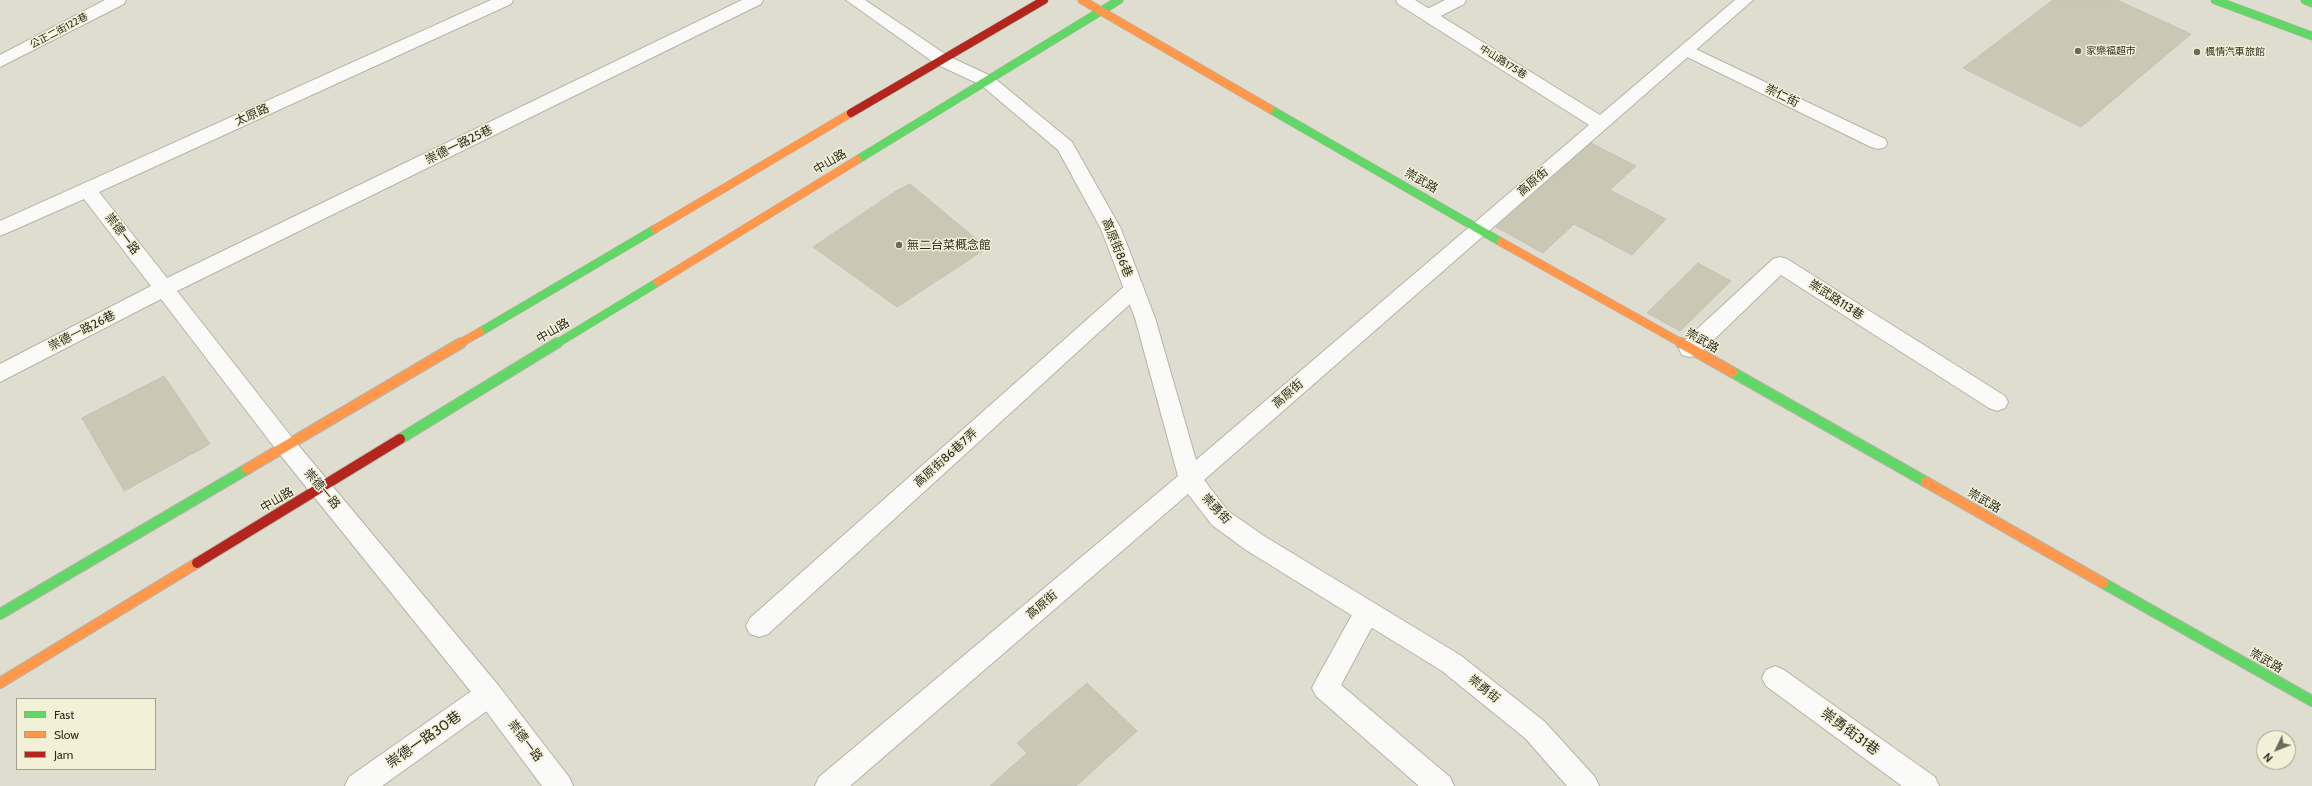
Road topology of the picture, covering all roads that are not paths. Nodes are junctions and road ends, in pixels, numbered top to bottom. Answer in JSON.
{"nodes":[{"id":1,"x":118,"y":0,"type":"edge"},
{"id":2,"x":505,"y":0,"type":"edge"},
{"id":3,"x":755,"y":0,"type":"edge"},
{"id":4,"x":854,"y":0,"type":"edge"},
{"id":5,"x":1044,"y":0,"type":"edge"},
{"id":6,"x":1082,"y":0,"type":"edge"},
{"id":7,"x":1119,"y":0,"type":"edge"},
{"id":8,"x":1404,"y":0,"type":"edge"},
{"id":9,"x":1458,"y":0,"type":"edge"},
{"id":10,"x":1745,"y":0,"type":"edge"},
{"id":11,"x":2215,"y":0,"type":"edge"},
{"id":12,"x":2305,"y":0,"type":"edge"},
{"id":13,"x":2312,"y":3,"type":"edge"},
{"id":14,"x":1101,"y":11,"type":"junction"},
{"id":15,"x":1429,"y":15,"type":"junction"},
{"id":16,"x":2312,"y":36,"type":"edge"},
{"id":17,"x":1687,"y":50,"type":"junction"},
{"id":18,"x":942,"y":60,"type":"junction"},
{"id":19,"x":0,"y":62,"type":"edge"},
{"id":20,"x":987,"y":81,"type":"junction"},
{"id":21,"x":1601,"y":124,"type":"junction"},
{"id":22,"x":1878,"y":143,"type":"dead end"},
{"id":23,"x":88,"y":189,"type":"junction"},
{"id":24,"x":0,"y":229,"type":"edge"},
{"id":25,"x":1479,"y":229,"type":"junction"},
{"id":26,"x":164,"y":289,"type":"junction"},
{"id":27,"x":1134,"y":289,"type":"junction"},
{"id":28,"x":1690,"y":349,"type":"junction"},
{"id":29,"x":0,"y":374,"type":"edge"},
{"id":30,"x":1997,"y":402,"type":"dead end"},
{"id":31,"x":286,"y":446,"type":"junction"},
{"id":32,"x":1190,"y":479,"type":"junction"},
{"id":33,"x":321,"y":487,"type":"junction"},
{"id":34,"x":1367,"y":612,"type":"junction"},
{"id":35,"x":0,"y":614,"type":"edge"},
{"id":36,"x":758,"y":626,"type":"dead end"},
{"id":37,"x":1775,"y":678,"type":"dead end"},
{"id":38,"x":0,"y":683,"type":"edge"},
{"id":39,"x":489,"y":694,"type":"junction"},
{"id":40,"x":2312,"y":701,"type":"edge"},
{"id":41,"x":359,"y":786,"type":"edge"},
{"id":42,"x":559,"y":786,"type":"edge"},
{"id":43,"x":829,"y":786,"type":"edge"},
{"id":44,"x":1440,"y":786,"type":"edge"},
{"id":45,"x":1585,"y":786,"type":"edge"},
{"id":46,"x":1925,"y":786,"type":"edge"}],
"edges":[{"from":1,"to":19,"type":"street","name":"公正二街122巷"},
{"from":2,"to":23,"type":"street","name":"太原路"},
{"from":3,"to":26,"type":"street","name":"崇德一路25巷"},
{"from":4,"to":18,"type":"street","name":"高原街86巷"},
{"from":5,"to":18,"type":"street"},
{"from":6,"to":14,"type":"street","name":"崇武路"},
{"from":7,"to":14,"type":"street","name":"中山路"},
{"from":8,"to":15,"type":"street","name":"中山路175巷"},
{"from":9,"to":15,"type":"street"},
{"from":10,"to":17,"type":"street","name":"高原街"},
{"from":11,"to":16,"type":"street"},
{"from":12,"to":13,"type":"street"},
{"from":14,"to":20,"type":"street","name":"中山路"},
{"from":14,"to":25,"type":"street","name":"崇武路"},
{"from":15,"to":21,"type":"street","name":"中山路175巷"},
{"from":17,"to":21,"type":"street","name":"高原街"},
{"from":17,"to":22,"type":"street","name":"崇仁街"},
{"from":18,"to":20,"type":"street","name":"高原街86巷"},
{"from":18,"to":31,"type":"street"},
{"from":20,"to":27,"type":"street","name":"高原街86巷"},
{"from":20,"to":33,"type":"street","name":"中山路"},
{"from":21,"to":25,"type":"street","name":"高原街"},
{"from":23,"to":24,"type":"street","name":"太原路"},
{"from":23,"to":26,"type":"street","name":"崇德一路"},
{"from":25,"to":28,"type":"street","name":"崇武路"},
{"from":25,"to":32,"type":"street","name":"高原街"},
{"from":26,"to":29,"type":"street","name":"崇德一路26巷"},
{"from":26,"to":31,"type":"street","name":"崇德一路"},
{"from":27,"to":32,"type":"street","name":"高原街86巷"},
{"from":27,"to":36,"type":"street","name":"高原街86巷7弄"},
{"from":28,"to":30,"type":"street","name":"崇武路113巷"},
{"from":28,"to":40,"type":"street","name":"崇武路"},
{"from":31,"to":33,"type":"street","name":"崇德一路"},
{"from":31,"to":35,"type":"street"},
{"from":32,"to":34,"type":"street","name":"崇勇街"},
{"from":32,"to":43,"type":"street","name":"高原街"},
{"from":33,"to":38,"type":"street","name":"中山路"},
{"from":33,"to":39,"type":"street","name":"崇德一路"},
{"from":34,"to":44,"type":"street"},
{"from":34,"to":45,"type":"street","name":"崇勇街"},
{"from":37,"to":46,"type":"street","name":"崇勇街31巷"},
{"from":39,"to":41,"type":"street","name":"崇德一路30巷"},
{"from":39,"to":42,"type":"street","name":"崇德一路"}]}
